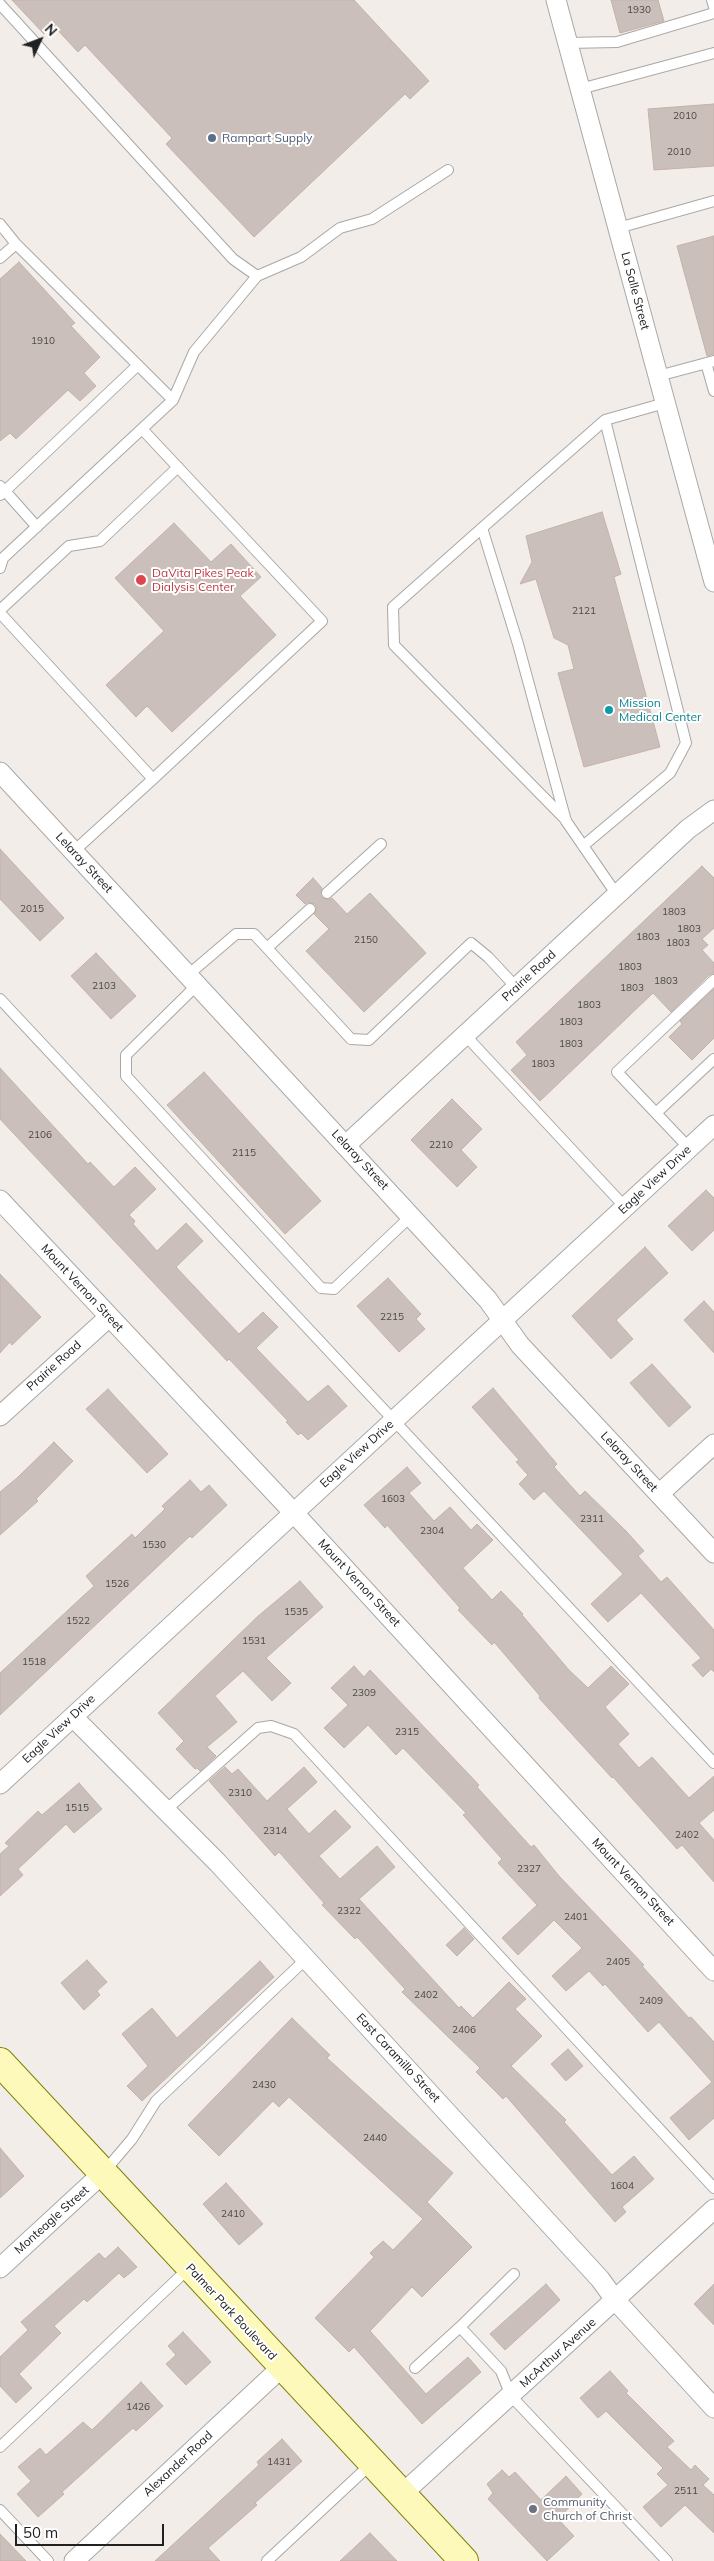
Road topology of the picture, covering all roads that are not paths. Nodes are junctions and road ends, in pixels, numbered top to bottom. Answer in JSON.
{"nodes":[{"id":1,"x":556,"y":0,"type":"edge"},
{"id":2,"x":712,"y":0,"type":"edge"},
{"id":3,"x":0,"y":4,"type":"edge"},
{"id":4,"x":714,"y":7,"type":"edge"},
{"id":5,"x":714,"y":13,"type":"edge"},
{"id":6,"x":567,"y":43,"type":"junction"},
{"id":7,"x":714,"y":53,"type":"edge"},
{"id":8,"x":580,"y":89,"type":"junction"},
{"id":9,"x":448,"y":170,"type":"dead end"},
{"id":10,"x":714,"y":201,"type":"edge"},
{"id":11,"x":0,"y":224,"type":"edge"},
{"id":12,"x":618,"y":228,"type":"junction"},
{"id":13,"x":16,"y":244,"type":"junction"},
{"id":14,"x":0,"y":258,"type":"edge"},
{"id":15,"x":256,"y":276,"type":"junction"},
{"id":16,"x":710,"y":362,"type":"edge"},
{"id":17,"x":138,"y":365,"type":"junction"},
{"id":18,"x":658,"y":376,"type":"junction"},
{"id":19,"x":714,"y":391,"type":"edge"},
{"id":20,"x":172,"y":400,"type":"junction"},
{"id":21,"x":665,"y":403,"type":"junction"},
{"id":22,"x":605,"y":420,"type":"junction"},
{"id":23,"x":142,"y":429,"type":"junction"},
{"id":24,"x":178,"y":467,"type":"junction"},
{"id":25,"x":2,"y":491,"type":"edge"},
{"id":26,"x":37,"y":527,"type":"junction"},
{"id":27,"x":482,"y":528,"type":"junction"},
{"id":28,"x":0,"y":568,"type":"edge"},
{"id":29,"x":714,"y":582,"type":"edge"},
{"id":30,"x":0,"y":612,"type":"edge"},
{"id":31,"x":0,"y":772,"type":"edge"},
{"id":32,"x":153,"y":779,"type":"junction"},
{"id":33,"x":714,"y":810,"type":"edge"},
{"id":34,"x":566,"y":821,"type":"junction"},
{"id":35,"x":381,"y":844,"type":"dead end"},
{"id":36,"x":583,"y":846,"type":"junction"},
{"id":37,"x":74,"y":852,"type":"junction"},
{"id":38,"x":327,"y":893,"type":"dead end"},
{"id":39,"x":616,"y":895,"type":"junction"},
{"id":40,"x":310,"y":909,"type":"dead end"},
{"id":41,"x":267,"y":948,"type":"junction"},
{"id":42,"x":192,"y":980,"type":"junction"},
{"id":43,"x":714,"y":980,"type":"edge"},
{"id":44,"x":516,"y":988,"type":"junction"},
{"id":45,"x":0,"y":999,"type":"edge"},
{"id":46,"x":465,"y":1035,"type":"junction"},
{"id":47,"x":714,"y":1059,"type":"edge"},
{"id":48,"x":656,"y":1113,"type":"junction"},
{"id":49,"x":714,"y":1125,"type":"edge"},
{"id":50,"x":346,"y":1145,"type":"junction"},
{"id":51,"x":689,"y":1148,"type":"junction"},
{"id":52,"x":2,"y":1207,"type":"edge"},
{"id":53,"x":625,"y":1208,"type":"junction"},
{"id":54,"x":411,"y":1216,"type":"junction"},
{"id":55,"x":109,"y":1317,"type":"junction"},
{"id":56,"x":502,"y":1321,"type":"junction"},
{"id":57,"x":0,"y":1416,"type":"edge"},
{"id":58,"x":395,"y":1419,"type":"junction"},
{"id":59,"x":714,"y":1444,"type":"edge"},
{"id":60,"x":659,"y":1494,"type":"junction"},
{"id":61,"x":293,"y":1512,"type":"junction"},
{"id":62,"x":714,"y":1553,"type":"edge"},
{"id":63,"x":73,"y":1717,"type":"junction"},
{"id":64,"x":714,"y":1764,"type":"edge"},
{"id":65,"x":0,"y":1784,"type":"edge"},
{"id":66,"x":167,"y":1809,"type":"junction"},
{"id":67,"x":306,"y":1959,"type":"junction"},
{"id":68,"x":714,"y":1971,"type":"edge"},
{"id":69,"x":6,"y":2072,"type":"edge"},
{"id":70,"x":103,"y":2173,"type":"junction"},
{"id":71,"x":714,"y":2188,"type":"edge"},
{"id":72,"x":714,"y":2209,"type":"edge"},
{"id":73,"x":190,"y":2267,"type":"junction"},
{"id":74,"x":0,"y":2268,"type":"edge"},
{"id":75,"x":514,"y":2274,"type":"dead end"},
{"id":76,"x":616,"y":2301,"type":"junction"},
{"id":77,"x":460,"y":2327,"type":"junction"},
{"id":78,"x":282,"y":2367,"type":"junction"},
{"id":79,"x":415,"y":2368,"type":"dead end"},
{"id":80,"x":512,"y":2396,"type":"junction"},
{"id":81,"x":714,"y":2408,"type":"edge"},
{"id":82,"x":0,"y":2447,"type":"edge"},
{"id":83,"x":372,"y":2463,"type":"junction"},
{"id":84,"x":401,"y":2495,"type":"junction"},
{"id":85,"x":0,"y":2510,"type":"edge"},
{"id":86,"x":48,"y":2561,"type":"edge"},
{"id":87,"x":74,"y":2561,"type":"edge"},
{"id":88,"x":267,"y":2561,"type":"edge"},
{"id":89,"x":464,"y":2561,"type":"edge"},
{"id":90,"x":667,"y":2561,"type":"edge"}],
"edges":[{"from":1,"to":6,"type":"street","name":"La Salle Street"},
{"from":2,"to":4,"type":"lane"},
{"from":3,"to":15,"type":"lane"},
{"from":5,"to":6,"type":"lane"},
{"from":6,"to":8,"type":"street","name":"La Salle Street"},
{"from":7,"to":8,"type":"lane"},
{"from":8,"to":12,"type":"street","name":"La Salle Street"},
{"from":9,"to":15,"type":"lane"},
{"from":10,"to":12,"type":"lane"},
{"from":11,"to":13,"type":"lane"},
{"from":12,"to":18,"type":"street","name":"La Salle Street"},
{"from":13,"to":14,"type":"lane"},
{"from":13,"to":17,"type":"lane"},
{"from":15,"to":20,"type":"lane"},
{"from":16,"to":18,"type":"lane"},
{"from":16,"to":19,"type":"lane"},
{"from":17,"to":20,"type":"lane"},
{"from":17,"to":25,"type":"lane"},
{"from":18,"to":21,"type":"street","name":"La Salle Street"},
{"from":20,"to":23,"type":"lane"},
{"from":21,"to":22,"type":"lane"},
{"from":21,"to":29,"type":"street","name":"La Salle Street"},
{"from":22,"to":27,"type":"lane"},
{"from":22,"to":36,"type":"lane"},
{"from":23,"to":24,"type":"lane"},
{"from":23,"to":26,"type":"lane"},
{"from":24,"to":30,"type":"lane"},
{"from":24,"to":32,"type":"lane"},
{"from":25,"to":26,"type":"lane"},
{"from":26,"to":28,"type":"lane"},
{"from":27,"to":34,"type":"lane"},
{"from":27,"to":34,"type":"lane"},
{"from":30,"to":32,"type":"lane"},
{"from":31,"to":37,"type":"street","name":"Lelaray Street"},
{"from":32,"to":37,"type":"lane"},
{"from":33,"to":39,"type":"street","name":"Prairie Road"},
{"from":34,"to":36,"type":"lane"},
{"from":35,"to":38,"type":"lane"},
{"from":36,"to":39,"type":"lane"},
{"from":37,"to":42,"type":"street","name":"Lelaray Street"},
{"from":39,"to":44,"type":"street","name":"Prairie Road"},
{"from":40,"to":41,"type":"lane"},
{"from":41,"to":42,"type":"lane"},
{"from":41,"to":44,"type":"lane"},
{"from":42,"to":50,"type":"street","name":"Lelaray Street"},
{"from":42,"to":54,"type":"lane"},
{"from":43,"to":48,"type":"lane"},
{"from":44,"to":46,"type":"street","name":"Prairie Road"},
{"from":45,"to":58,"type":"lane"},
{"from":46,"to":50,"type":"street","name":"Prairie Road"},
{"from":46,"to":53,"type":"lane"},
{"from":47,"to":48,"type":"lane"},
{"from":48,"to":51,"type":"lane"},
{"from":49,"to":51,"type":"street","name":"Eagle View Drive"},
{"from":50,"to":54,"type":"street","name":"Lelaray Street"},
{"from":51,"to":53,"type":"street","name":"Eagle View Drive"},
{"from":52,"to":55,"type":"street","name":"Mount Vernon Street"},
{"from":53,"to":56,"type":"street","name":"Eagle View Drive"},
{"from":54,"to":56,"type":"street","name":"Lelaray Street"},
{"from":55,"to":57,"type":"street","name":"Prairie Road"},
{"from":55,"to":61,"type":"street","name":"Mount Vernon Street"},
{"from":56,"to":58,"type":"street","name":"Eagle View Drive"},
{"from":56,"to":60,"type":"street","name":"Lelaray Street"},
{"from":58,"to":61,"type":"street","name":"Eagle View Drive"},
{"from":58,"to":64,"type":"lane"},
{"from":59,"to":60,"type":"street"},
{"from":60,"to":62,"type":"street","name":"Lelaray Street"},
{"from":61,"to":63,"type":"street","name":"Eagle View Drive"},
{"from":61,"to":68,"type":"street","name":"Mount Vernon Street"},
{"from":63,"to":65,"type":"street","name":"Eagle View Drive"},
{"from":63,"to":66,"type":"street","name":"East Caramillo Street"},
{"from":66,"to":67,"type":"street","name":"East Caramillo Street"},
{"from":66,"to":71,"type":"lane"},
{"from":67,"to":70,"type":"lane"},
{"from":67,"to":76,"type":"street","name":"East Caramillo Street"},
{"from":69,"to":70,"type":"main road","name":"Palmer Park Boulevard"},
{"from":70,"to":73,"type":"main road","name":"Palmer Park Boulevard"},
{"from":70,"to":74,"type":"street","name":"Monteagle Street"},
{"from":72,"to":76,"type":"street","name":"McArthur Avenue"},
{"from":73,"to":78,"type":"main road","name":"Palmer Park Boulevard"},
{"from":73,"to":82,"type":"lane"},
{"from":75,"to":77,"type":"lane"},
{"from":76,"to":80,"type":"street","name":"McArthur Avenue"},
{"from":76,"to":81,"type":"street","name":"East Caramillo Street"},
{"from":77,"to":79,"type":"lane"},
{"from":77,"to":80,"type":"lane"},
{"from":78,"to":83,"type":"main road","name":"Palmer Park Boulevard"},
{"from":78,"to":87,"type":"street","name":"Alexander Road"},
{"from":80,"to":84,"type":"street","name":"McArthur Avenue"},
{"from":80,"to":90,"type":"lane"},
{"from":83,"to":84,"type":"main road","name":"Palmer Park Boulevard"},
{"from":83,"to":88,"type":"lane"},
{"from":84,"to":89,"type":"main road","name":"Palmer Park Boulevard"},
{"from":85,"to":86,"type":"lane"}]}
